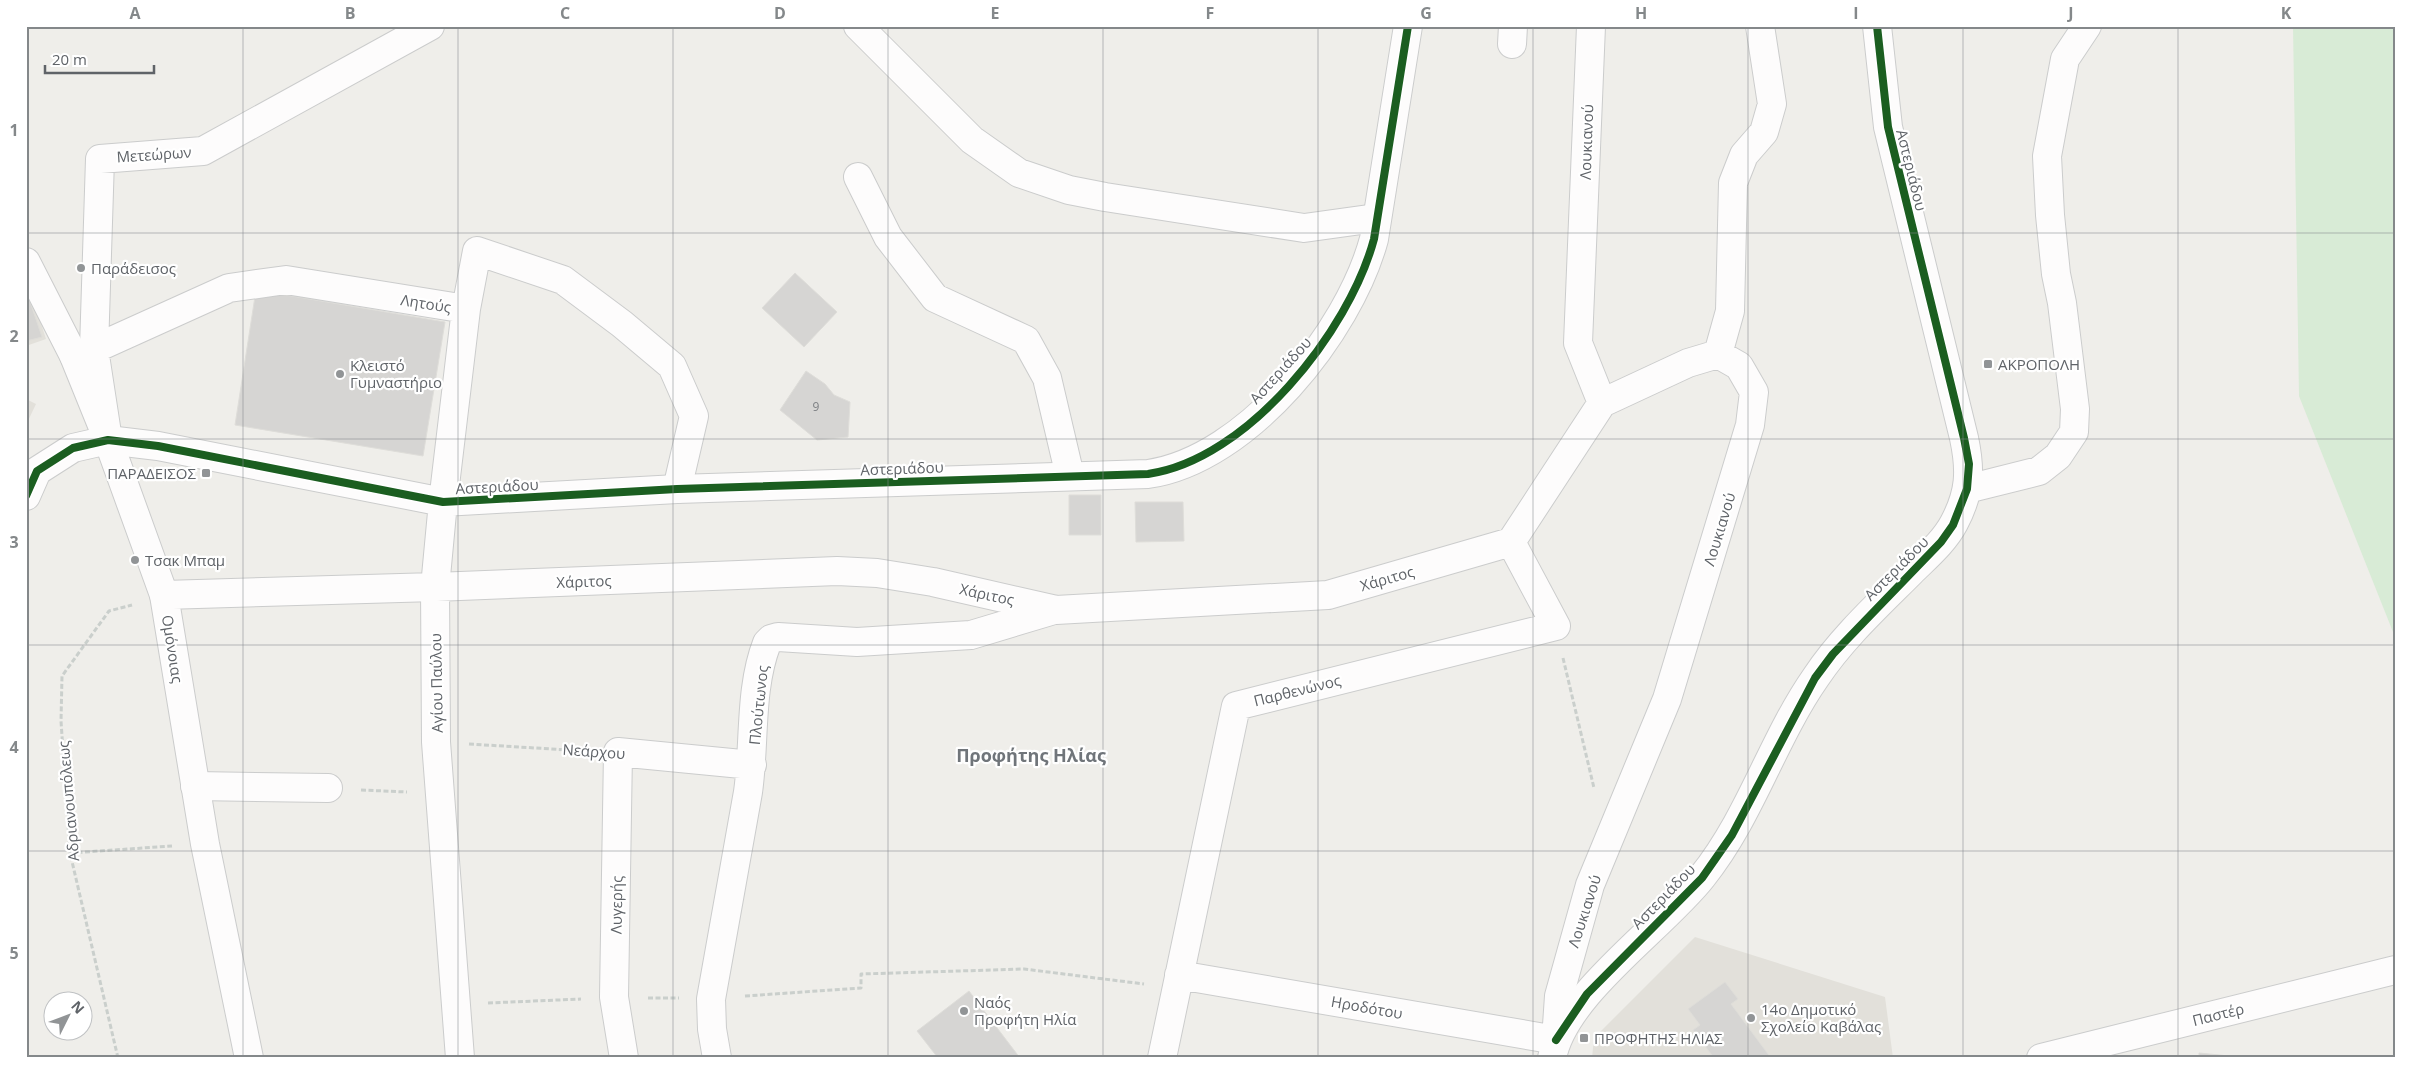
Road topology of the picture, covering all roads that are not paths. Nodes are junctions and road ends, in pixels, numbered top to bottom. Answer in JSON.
{"nodes":[{"id":1,"x":430,"y":26,"type":"edge"},
{"id":2,"x":858,"y":26,"type":"edge"},
{"id":3,"x":1408,"y":26,"type":"edge"},
{"id":4,"x":1591,"y":26,"type":"edge"},
{"id":5,"x":1760,"y":26,"type":"edge"},
{"id":6,"x":1877,"y":26,"type":"edge"},
{"id":7,"x":2087,"y":26,"type":"edge"},
{"id":8,"x":858,"y":176,"type":"dead end"},
{"id":9,"x":1376,"y":218,"type":"junction"},
{"id":10,"x":26,"y":262,"type":"edge"},
{"id":11,"x":466,"y":309,"type":"junction"},
{"id":12,"x":84,"y":352,"type":"junction"},
{"id":13,"x":1718,"y":354,"type":"junction"},
{"id":14,"x":1602,"y":404,"type":"junction"},
{"id":15,"x":108,"y":440,"type":"junction"},
{"id":16,"x":1070,"y":476,"type":"junction"},
{"id":17,"x":677,"y":489,"type":"junction"},
{"id":18,"x":1968,"y":489,"type":"junction"},
{"id":19,"x":26,"y":496,"type":"edge"},
{"id":20,"x":443,"y":502,"type":"junction"},
{"id":21,"x":1511,"y":542,"type":"junction"},
{"id":22,"x":435,"y":587,"type":"junction"},
{"id":23,"x":164,"y":595,"type":"junction"},
{"id":24,"x":1056,"y":610,"type":"junction"},
{"id":25,"x":618,"y":752,"type":"joint"},
{"id":26,"x":752,"y":765,"type":"junction"},
{"id":27,"x":195,"y":786,"type":"junction"},
{"id":28,"x":328,"y":788,"type":"road end"},
{"id":29,"x":2395,"y":970,"type":"edge"},
{"id":30,"x":1178,"y":982,"type":"junction"},
{"id":31,"x":1554,"y":1049,"type":"edge"},
{"id":32,"x":248,"y":1058,"type":"edge"},
{"id":33,"x":460,"y":1058,"type":"edge"},
{"id":34,"x":624,"y":1058,"type":"edge"},
{"id":35,"x":717,"y":1058,"type":"edge"},
{"id":36,"x":1162,"y":1058,"type":"edge"},
{"id":37,"x":2041,"y":1058,"type":"edge"}],
"edges":[{"from":1,"to":12,"type":"street","name":"Μετεώρων"},
{"from":2,"to":9,"type":"street"},
{"from":3,"to":9,"type":"street","name":"Αστεριάδου"},
{"from":4,"to":14,"type":"street","name":"Λουκιανού"},
{"from":5,"to":13,"type":"street"},
{"from":6,"to":18,"type":"street","name":"Αστεριάδου"},
{"from":7,"to":18,"type":"street"},
{"from":8,"to":16,"type":"street"},
{"from":9,"to":16,"type":"street","name":"Αστεριάδου"},
{"from":10,"to":12,"type":"street","name":"Ομόνοιας"},
{"from":11,"to":12,"type":"street","name":"Λητούς"},
{"from":11,"to":17,"type":"street","name":"Λητούς"},
{"from":11,"to":20,"type":"street","name":"Αγίου Παύλου"},
{"from":12,"to":15,"type":"street","name":"Ομόνοιας"},
{"from":13,"to":14,"type":"street"},
{"from":13,"to":31,"type":"street","name":"Λουκιανού"},
{"from":14,"to":21,"type":"street"},
{"from":15,"to":19,"type":"street","name":"Αστεριάδου"},
{"from":15,"to":20,"type":"street","name":"Αστεριάδου"},
{"from":15,"to":23,"type":"street","name":"Ομόνοιας"},
{"from":16,"to":17,"type":"street","name":"Αστεριάδου"},
{"from":17,"to":20,"type":"street","name":"Αστεριάδου"},
{"from":18,"to":31,"type":"street","name":"Αστεριάδου"},
{"from":20,"to":22,"type":"street","name":"Αγίου Παύλου"},
{"from":21,"to":24,"type":"street","name":"Χάριτος"},
{"from":21,"to":30,"type":"street","name":"Παρθενώνος"},
{"from":22,"to":23,"type":"street","name":"Χάριτος"},
{"from":22,"to":24,"type":"street","name":"Χάριτος"},
{"from":22,"to":33,"type":"street","name":"Αγίου Παύλου"},
{"from":23,"to":27,"type":"street","name":"Ομόνοιας"},
{"from":24,"to":26,"type":"street","name":"Πλούτωνος"},
{"from":25,"to":26,"type":"street","name":"Νεάρχου"},
{"from":25,"to":34,"type":"street","name":"Λυγερής"},
{"from":26,"to":35,"type":"street","name":"Πλούτωνος"},
{"from":27,"to":28,"type":"street"},
{"from":27,"to":32,"type":"street","name":"Ομόνοιας"},
{"from":29,"to":37,"type":"street","name":"Παστέρ"},
{"from":30,"to":31,"type":"street","name":"Ηροδότου"},
{"from":30,"to":36,"type":"street","name":"Παρθενώνος"}]}
